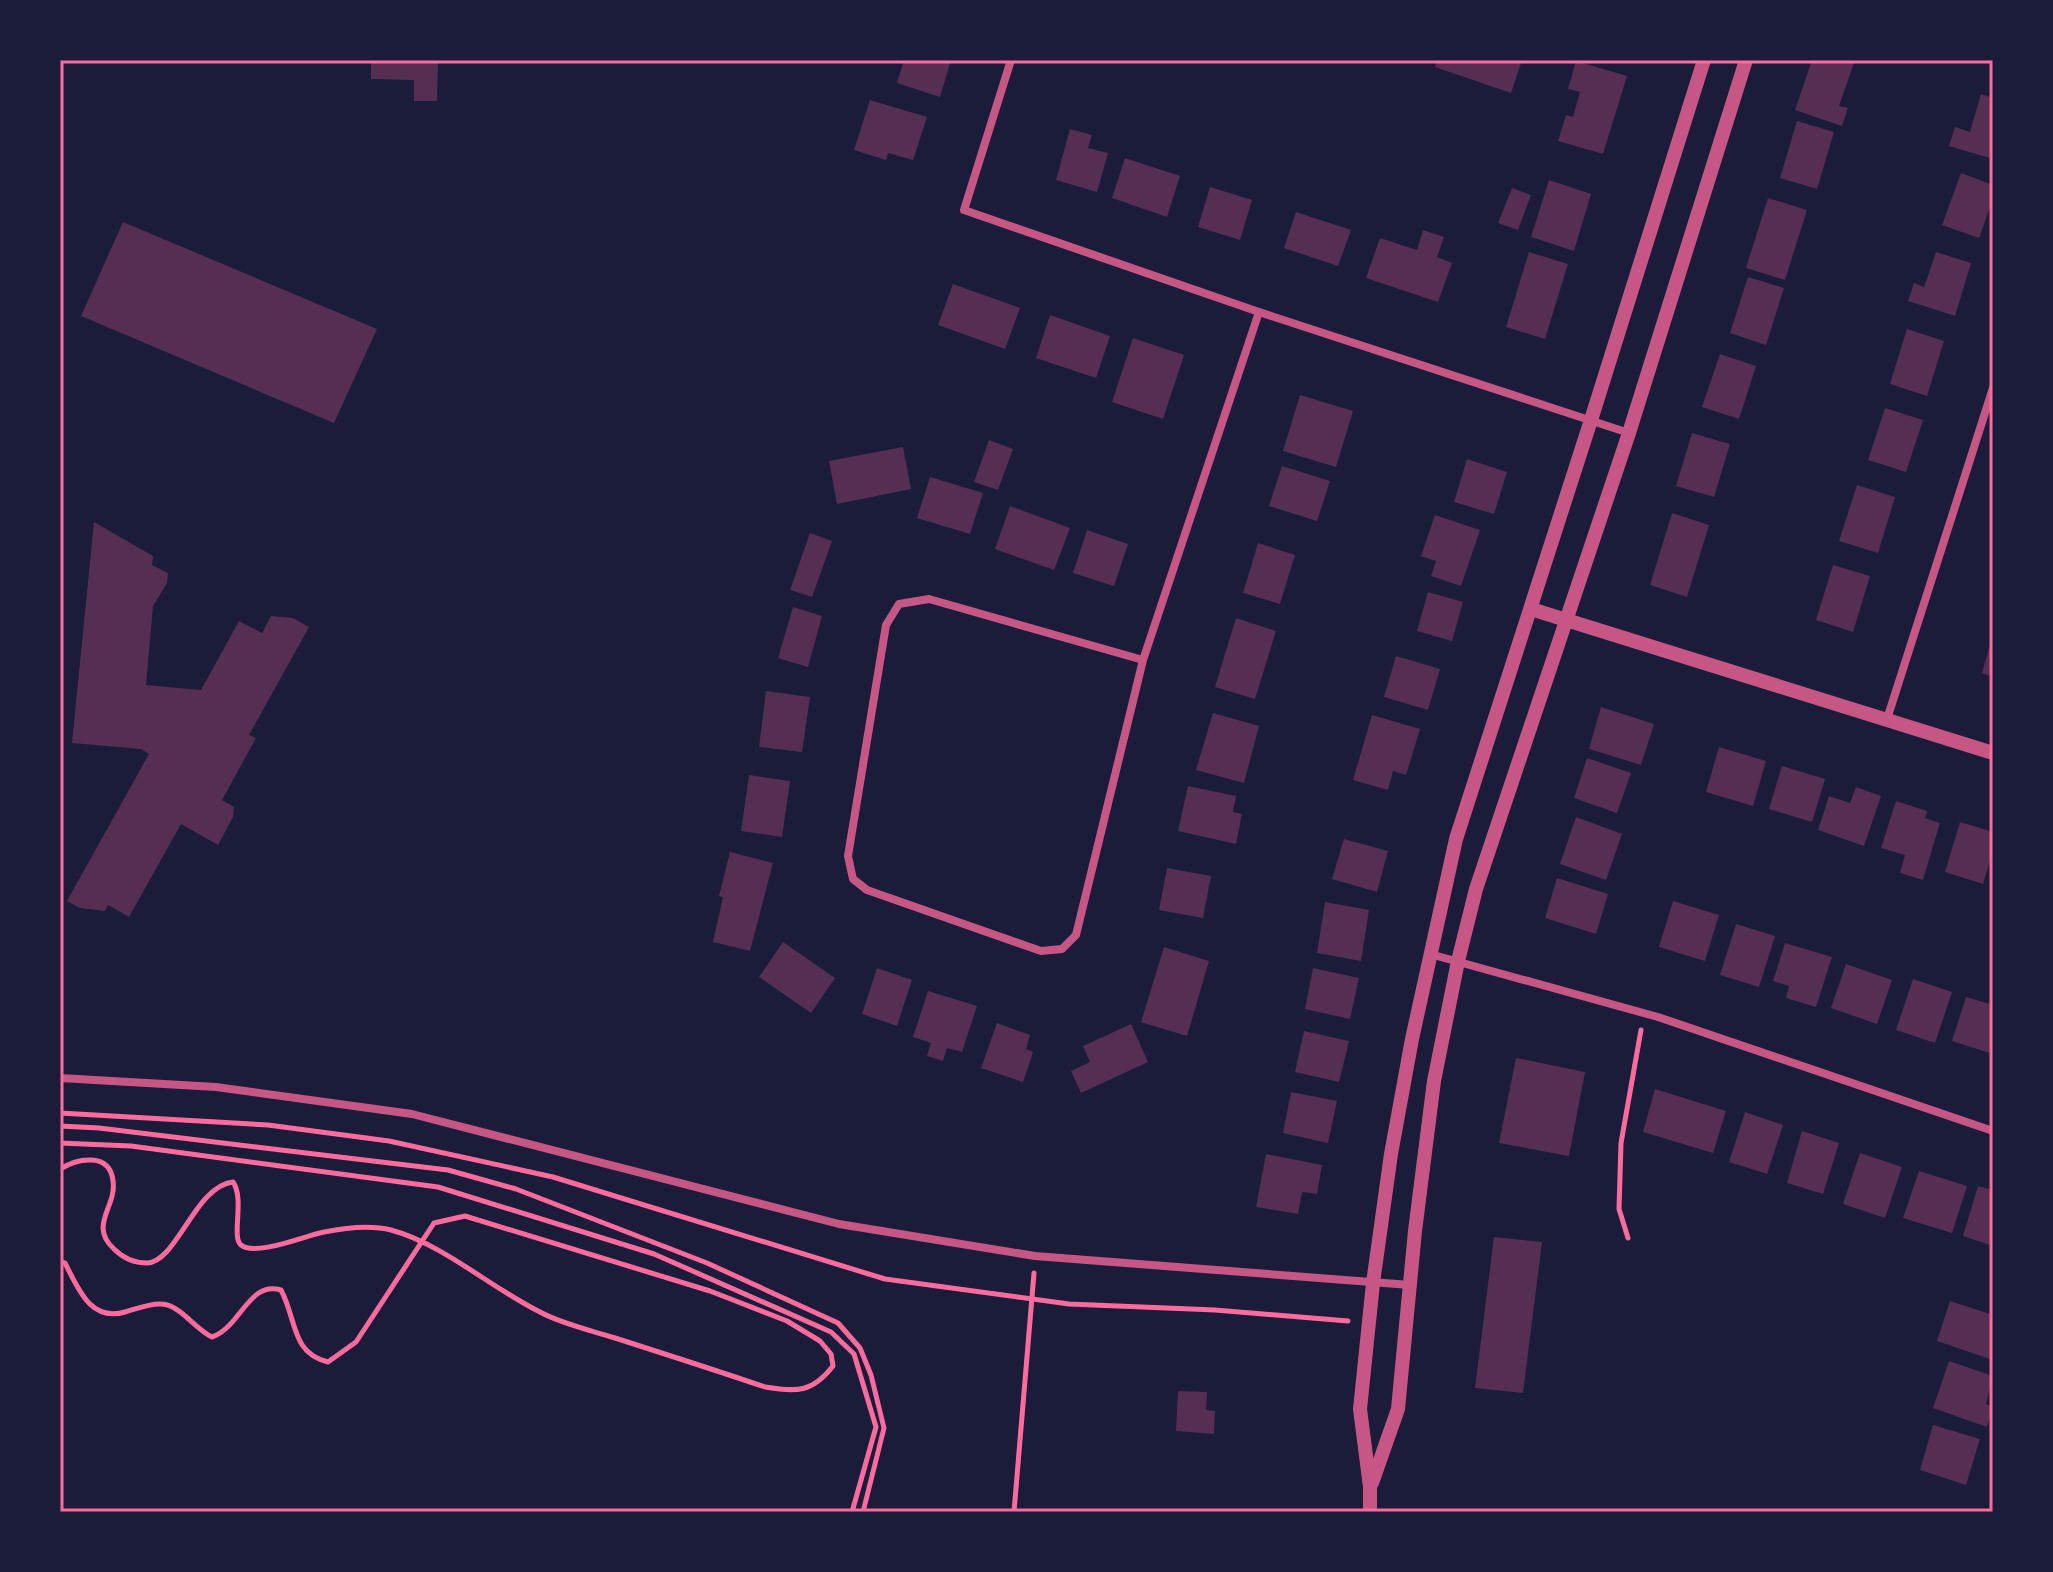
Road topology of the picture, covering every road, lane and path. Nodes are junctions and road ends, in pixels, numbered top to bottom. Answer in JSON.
{"nodes":[{"id":1,"x":1011,"y":60,"type":"edge"},
{"id":2,"x":1704,"y":60,"type":"edge"},
{"id":3,"x":1746,"y":60,"type":"edge"},
{"id":4,"x":1259,"y":312,"type":"junction"},
{"id":5,"x":1993,"y":388,"type":"edge"},
{"id":6,"x":1591,"y":420,"type":"junction"},
{"id":7,"x":1629,"y":433,"type":"junction"},
{"id":8,"x":1531,"y":609,"type":"junction"},
{"id":9,"x":1567,"y":620,"type":"junction"},
{"id":10,"x":1143,"y":660,"type":"junction"},
{"id":11,"x":1887,"y":719,"type":"junction"},
{"id":12,"x":1993,"y":753,"type":"edge"},
{"id":13,"x":1430,"y":954,"type":"junction"},
{"id":14,"x":1458,"y":961,"type":"junction"},
{"id":15,"x":1644,"y":1014,"type":"junction"},
{"id":16,"x":60,"y":1078,"type":"edge"},
{"id":17,"x":60,"y":1113,"type":"edge"},
{"id":18,"x":60,"y":1126,"type":"edge"},
{"id":19,"x":1993,"y":1131,"type":"edge"},
{"id":20,"x":60,"y":1143,"type":"edge"},
{"id":21,"x":60,"y":1169,"type":"edge"},
{"id":22,"x":1628,"y":1238,"type":"dead end"},
{"id":23,"x":1035,"y":1256,"type":"junction"},
{"id":24,"x":60,"y":1261,"type":"edge"},
{"id":25,"x":1373,"y":1283,"type":"junction"},
{"id":26,"x":1411,"y":1285,"type":"junction"},
{"id":27,"x":1032,"y":1300,"type":"junction"},
{"id":28,"x":1369,"y":1323,"type":"junction"},
{"id":29,"x":1370,"y":1487,"type":"junction"},
{"id":30,"x":852,"y":1512,"type":"edge"},
{"id":31,"x":863,"y":1512,"type":"edge"},
{"id":32,"x":1014,"y":1512,"type":"edge"},
{"id":33,"x":1370,"y":1512,"type":"edge"}],
"edges":[{"from":1,"to":4,"type":"street"},
{"from":2,"to":6,"type":"street"},
{"from":3,"to":7,"type":"street"},
{"from":4,"to":6,"type":"street"},
{"from":4,"to":10,"type":"street"},
{"from":5,"to":11,"type":"street"},
{"from":6,"to":7,"type":"street"},
{"from":6,"to":8,"type":"street"},
{"from":7,"to":9,"type":"street"},
{"from":8,"to":9,"type":"street"},
{"from":8,"to":13,"type":"street"},
{"from":9,"to":11,"type":"street"},
{"from":9,"to":14,"type":"street"},
{"from":10,"to":10,"type":"street"},
{"from":11,"to":12,"type":"street"},
{"from":13,"to":14,"type":"street"},
{"from":13,"to":25,"type":"street"},
{"from":14,"to":15,"type":"street"},
{"from":14,"to":26,"type":"street"},
{"from":15,"to":19,"type":"street"},
{"from":15,"to":22,"type":"path"},
{"from":16,"to":23,"type":"street"},
{"from":17,"to":27,"type":"path"},
{"from":18,"to":31,"type":"path"},
{"from":20,"to":30,"type":"path"},
{"from":21,"to":24,"type":"path"},
{"from":23,"to":25,"type":"street"},
{"from":23,"to":27,"type":"path"},
{"from":25,"to":26,"type":"street"},
{"from":25,"to":28,"type":"street"},
{"from":26,"to":29,"type":"street"},
{"from":27,"to":28,"type":"path"},
{"from":27,"to":32,"type":"path"},
{"from":28,"to":29,"type":"street"},
{"from":29,"to":33,"type":"street"}]}
